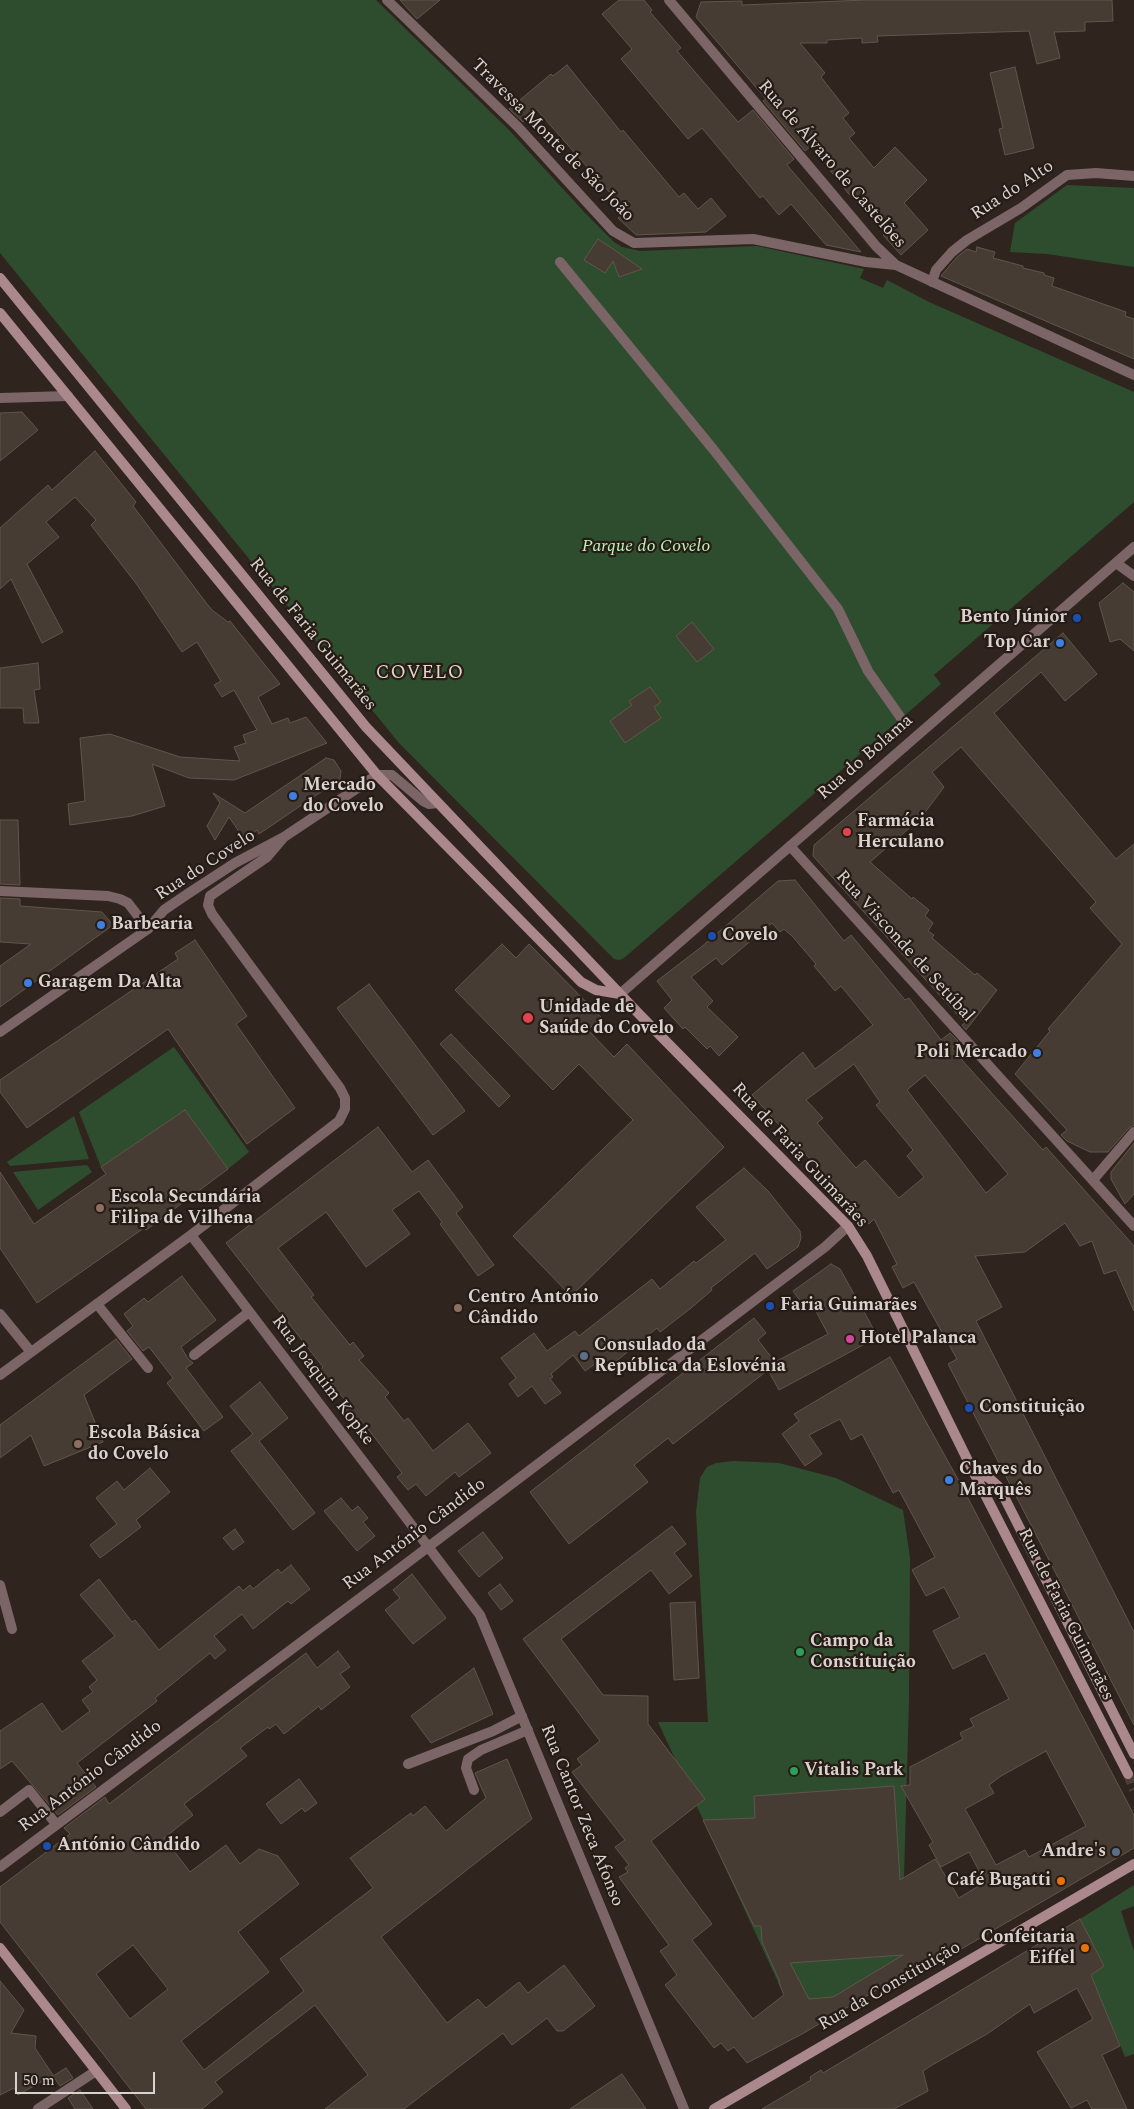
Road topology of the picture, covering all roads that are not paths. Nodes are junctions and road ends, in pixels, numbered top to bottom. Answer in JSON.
{"nodes":[{"id":1,"x":387,"y":0,"type":"edge"},
{"id":2,"x":669,"y":0,"type":"edge"},
{"id":3,"x":1134,"y":176,"type":"edge"},
{"id":4,"x":560,"y":262,"type":"dead end"},
{"id":5,"x":896,"y":266,"type":"junction"},
{"id":6,"x":0,"y":278,"type":"edge"},
{"id":7,"x":932,"y":282,"type":"junction"},
{"id":8,"x":0,"y":313,"type":"edge"},
{"id":9,"x":1134,"y":375,"type":"edge"},
{"id":10,"x":68,"y":396,"type":"junction"},
{"id":11,"x":0,"y":398,"type":"edge"},
{"id":12,"x":1134,"y":547,"type":"edge"},
{"id":13,"x":1116,"y":562,"type":"junction"},
{"id":14,"x":1134,"y":576,"type":"edge"},
{"id":15,"x":901,"y":718,"type":"dead end"},
{"id":16,"x":377,"y":775,"type":"junction"},
{"id":17,"x":437,"y":803,"type":"junction"},
{"id":18,"x":284,"y":837,"type":"junction"},
{"id":19,"x":790,"y":846,"type":"junction"},
{"id":20,"x":0,"y":891,"type":"edge"},
{"id":21,"x":148,"y":928,"type":"junction"},
{"id":22,"x":620,"y":994,"type":"junction"},
{"id":23,"x":0,"y":1032,"type":"edge"},
{"id":24,"x":1134,"y":1132,"type":"edge"},
{"id":25,"x":1093,"y":1180,"type":"junction"},
{"id":26,"x":848,"y":1226,"type":"junction"},
{"id":27,"x":1134,"y":1226,"type":"edge"},
{"id":28,"x":191,"y":1235,"type":"junction"},
{"id":29,"x":97,"y":1304,"type":"junction"},
{"id":30,"x":249,"y":1312,"type":"junction"},
{"id":31,"x":0,"y":1314,"type":"edge"},
{"id":32,"x":31,"y":1352,"type":"junction"},
{"id":33,"x":194,"y":1355,"type":"dead end"},
{"id":34,"x":148,"y":1368,"type":"dead end"},
{"id":35,"x":0,"y":1375,"type":"edge"},
{"id":36,"x":974,"y":1472,"type":"junction"},
{"id":37,"x":428,"y":1546,"type":"junction"},
{"id":38,"x":0,"y":1585,"type":"edge"},
{"id":39,"x":12,"y":1629,"type":"dead end"},
{"id":40,"x":522,"y":1716,"type":"junction"},
{"id":41,"x":528,"y":1730,"type":"junction"},
{"id":42,"x":1134,"y":1754,"type":"edge"},
{"id":43,"x":408,"y":1764,"type":"dead end"},
{"id":44,"x":1128,"y":1774,"type":"tunnel mouth"},
{"id":45,"x":474,"y":1790,"type":"dead end"},
{"id":46,"x":0,"y":1812,"type":"edge"},
{"id":47,"x":56,"y":1824,"type":"junction"},
{"id":48,"x":1134,"y":1864,"type":"edge"},
{"id":49,"x":0,"y":1866,"type":"edge"},
{"id":50,"x":0,"y":1948,"type":"edge"},
{"id":51,"x":96,"y":2071,"type":"junction"},
{"id":52,"x":38,"y":2109,"type":"edge"},
{"id":53,"x":126,"y":2109,"type":"edge"},
{"id":54,"x":684,"y":2109,"type":"edge"},
{"id":55,"x":714,"y":2109,"type":"edge"}],
"edges":[{"from":1,"to":5,"type":"street","name":"Travessa Monte de São João"},
{"from":2,"to":5,"type":"street","name":"Rua de Álvaro de Castelões"},
{"from":3,"to":7,"type":"street","name":"Rua do Alto"},
{"from":4,"to":15,"type":"street"},
{"from":5,"to":7,"type":"street","name":"Rua de Álvaro de Castelões"},
{"from":6,"to":17,"type":"main road","name":"Rua de Faria Guimarães"},
{"from":7,"to":9,"type":"street","name":"Rua de Álvaro de Castelões"},
{"from":8,"to":10,"type":"main road"},
{"from":10,"to":11,"type":"street"},
{"from":10,"to":16,"type":"main road"},
{"from":12,"to":13,"type":"street","name":"Rua do Bolama"},
{"from":13,"to":14,"type":"street"},
{"from":13,"to":19,"type":"street","name":"Rua do Bolama"},
{"from":16,"to":17,"type":"street"},
{"from":16,"to":18,"type":"street","name":"Rua do Covelo"},
{"from":16,"to":22,"type":"main road"},
{"from":17,"to":22,"type":"main road","name":"Rua de Faria Guimarães"},
{"from":18,"to":21,"type":"street","name":"Rua do Covelo"},
{"from":18,"to":28,"type":"street"},
{"from":19,"to":22,"type":"street","name":"Rua do Bolama"},
{"from":19,"to":25,"type":"street","name":"Rua Visconde de Setúbal"},
{"from":20,"to":21,"type":"street"},
{"from":21,"to":23,"type":"street","name":"Rua do Covelo"},
{"from":22,"to":26,"type":"main road","name":"Rua de Faria Guimarães"},
{"from":24,"to":25,"type":"street"},
{"from":25,"to":27,"type":"street","name":"Rua Visconde de Setúbal"},
{"from":26,"to":36,"type":"main road","name":"Rua de Faria Guimarães"},
{"from":26,"to":37,"type":"street","name":"Rua António Cândido"},
{"from":28,"to":29,"type":"street"},
{"from":28,"to":30,"type":"street","name":"Rua Joaquim Kopke"},
{"from":29,"to":32,"type":"street"},
{"from":29,"to":34,"type":"street"},
{"from":30,"to":33,"type":"street"},
{"from":30,"to":37,"type":"street","name":"Rua Joaquim Kopke"},
{"from":31,"to":32,"type":"street"},
{"from":32,"to":35,"type":"street"},
{"from":36,"to":42,"type":"main road","name":"Rua de Faria Guimarães"},
{"from":36,"to":44,"type":"main road","name":"Rua de Faria Guimarães"},
{"from":37,"to":40,"type":"street","name":"Rua Cantor Zeca Afonso"},
{"from":37,"to":47,"type":"street","name":"Rua António Cândido"},
{"from":38,"to":39,"type":"street"},
{"from":40,"to":41,"type":"street","name":"Rua Cantor Zeca Afonso"},
{"from":40,"to":43,"type":"street"},
{"from":41,"to":45,"type":"street"},
{"from":41,"to":54,"type":"street","name":"Rua Cantor Zeca Afonso"},
{"from":46,"to":47,"type":"street"},
{"from":47,"to":49,"type":"street","name":"Rua António Cândido"},
{"from":48,"to":55,"type":"main road","name":"Rua da Constituição"},
{"from":50,"to":51,"type":"main road"},
{"from":51,"to":52,"type":"street"},
{"from":51,"to":53,"type":"main road"}]}
